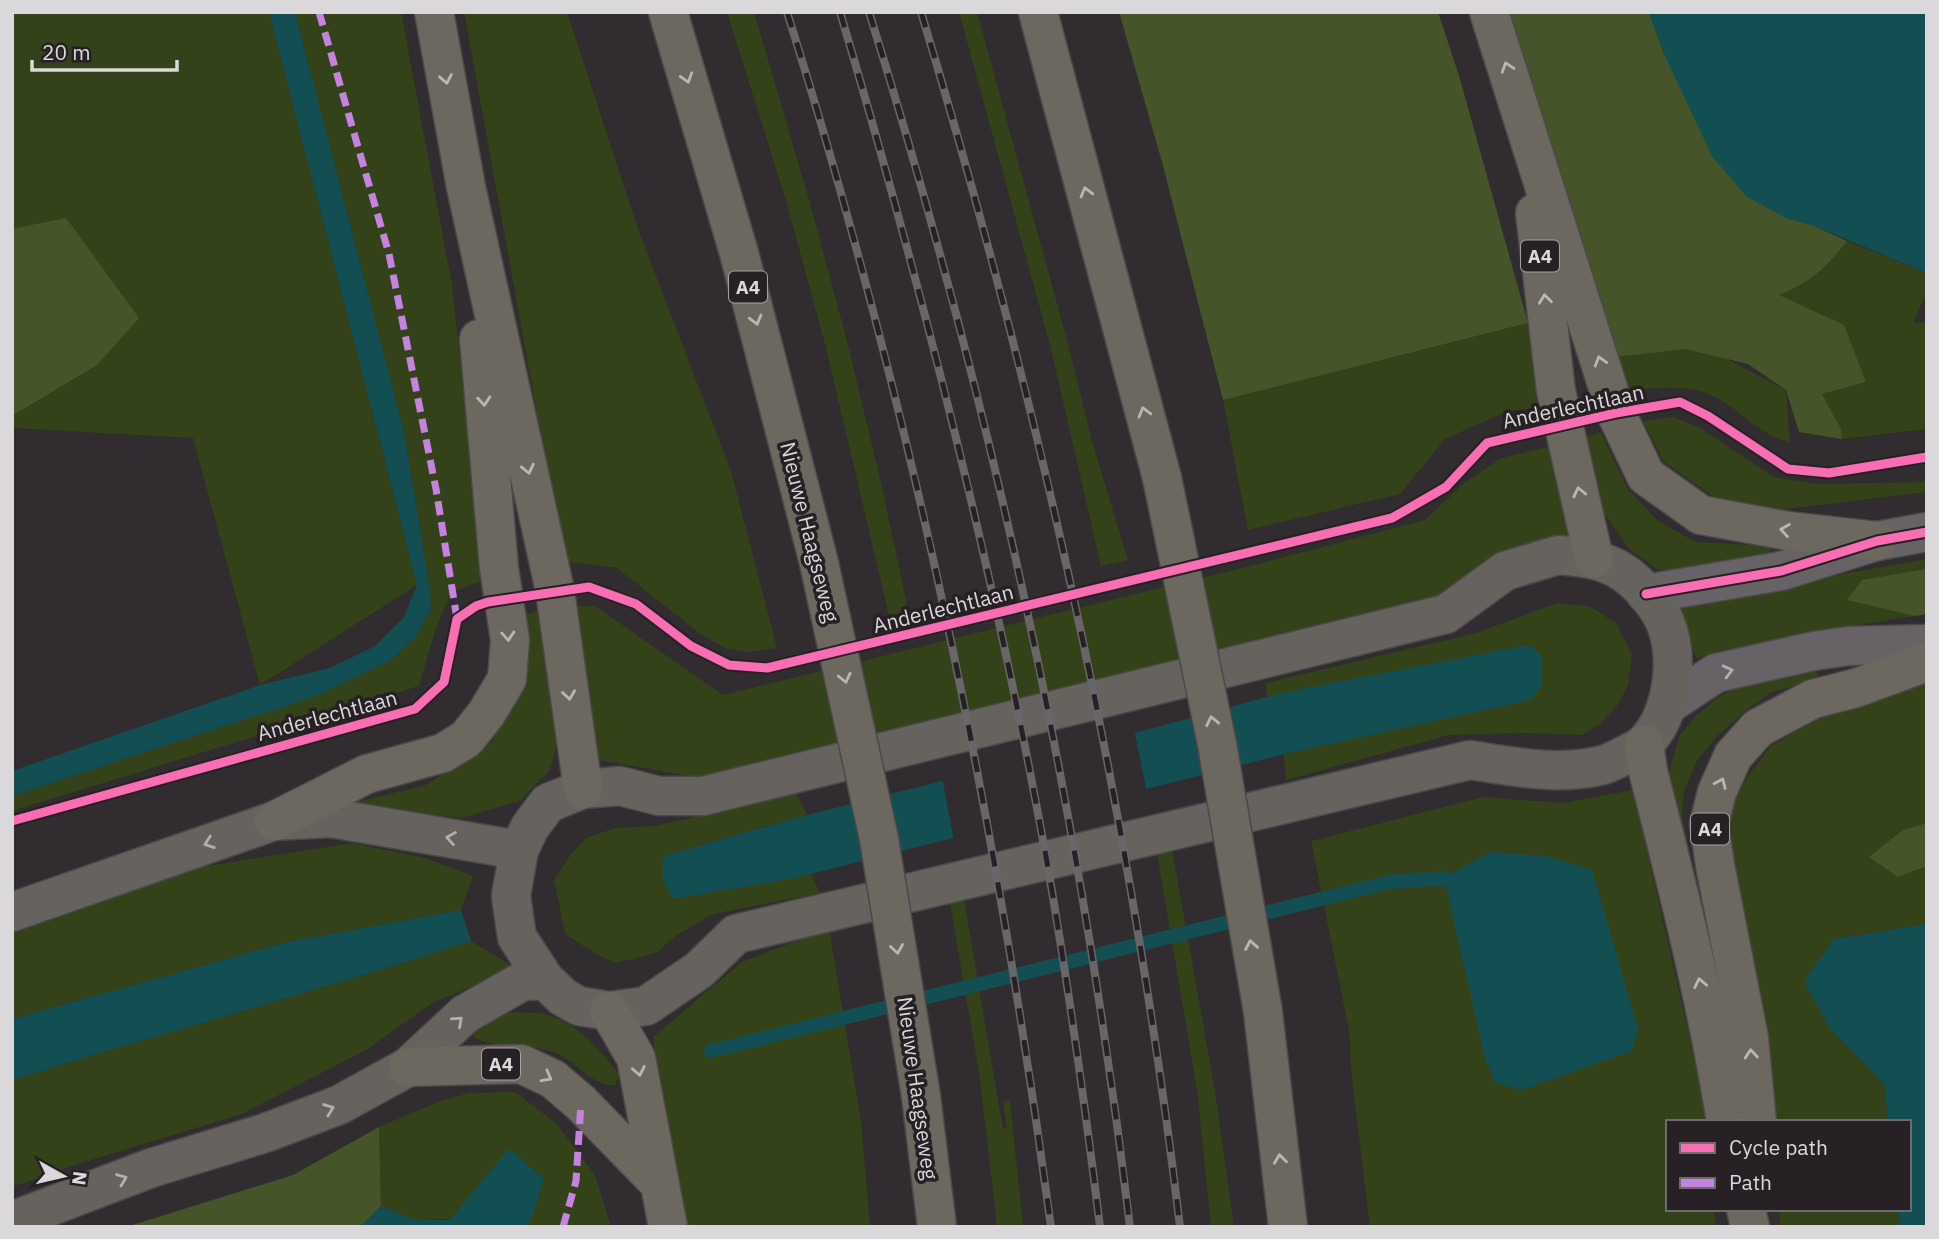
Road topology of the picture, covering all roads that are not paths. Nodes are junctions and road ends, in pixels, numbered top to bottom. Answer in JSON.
{"nodes":[{"id":1,"x":434,"y":12,"type":"edge"},
{"id":2,"x":668,"y":12,"type":"edge"},
{"id":3,"x":1038,"y":12,"type":"edge"},
{"id":4,"x":1489,"y":12,"type":"edge"},
{"id":5,"x":1524,"y":121,"type":"junction"},
{"id":6,"x":466,"y":187,"type":"junction"},
{"id":7,"x":1927,"y":532,"type":"edge"},
{"id":8,"x":1877,"y":541,"type":"junction"},
{"id":9,"x":1594,"y":559,"type":"junction"},
{"id":10,"x":1646,"y":594,"type":"junction"},
{"id":11,"x":1927,"y":644,"type":"edge"},
{"id":12,"x":1927,"y":663,"type":"edge"},
{"id":13,"x":1669,"y":704,"type":"junction"},
{"id":14,"x":1644,"y":744,"type":"junction"},
{"id":15,"x":583,"y":789,"type":"junction"},
{"id":16,"x":274,"y":821,"type":"junction"},
{"id":17,"x":519,"y":850,"type":"junction"},
{"id":18,"x":12,"y":912,"type":"edge"},
{"id":19,"x":545,"y":980,"type":"junction"},
{"id":20,"x":609,"y":1011,"type":"junction"},
{"id":21,"x":408,"y":1068,"type":"junction"},
{"id":22,"x":1726,"y":1120,"type":"edge"},
{"id":23,"x":1757,"y":1120,"type":"edge"},
{"id":24,"x":660,"y":1184,"type":"junction"},
{"id":25,"x":12,"y":1221,"type":"edge"},
{"id":26,"x":668,"y":1227,"type":"edge"},
{"id":27,"x":937,"y":1227,"type":"edge"},
{"id":28,"x":1288,"y":1227,"type":"edge"}],
"edges":[{"from":1,"to":6,"type":"highway","one_way":true},
{"from":2,"to":27,"type":"highway","name":"Nieuwe Haagseweg","number":"A4","one_way":true,"bridge":true},
{"from":28,"to":3,"type":"highway","one_way":true,"bridge":true},
{"from":5,"to":4,"type":"highway","number":"A4","one_way":true},
{"from":8,"to":5,"type":"highway","number":"A4","one_way":true},
{"from":9,"to":5,"type":"highway","number":"A4","one_way":true},
{"from":6,"to":15,"type":"highway","one_way":true},
{"from":6,"to":16,"type":"highway","one_way":true},
{"from":7,"to":8,"type":"street"},
{"from":8,"to":10,"type":"street"},
{"from":9,"to":10,"type":"main road"},
{"from":9,"to":15,"type":"main road"},
{"from":10,"to":13,"type":"main road"},
{"from":13,"to":11,"type":"street","one_way":true},
{"from":23,"to":12,"type":"highway","number":"A4","one_way":true},
{"from":13,"to":14,"type":"main road"},
{"from":14,"to":20,"type":"main road"},
{"from":22,"to":14,"type":"highway","number":"A4","one_way":true},
{"from":15,"to":17,"type":"main road"},
{"from":17,"to":16,"type":"main road","one_way":true},
{"from":16,"to":18,"type":"main road","one_way":true},
{"from":17,"to":19,"type":"main road"},
{"from":19,"to":20,"type":"main road"},
{"from":21,"to":19,"type":"main road","one_way":true},
{"from":20,"to":24,"type":"highway","one_way":true},
{"from":21,"to":24,"type":"highway","number":"A4","one_way":true},
{"from":25,"to":21,"type":"main road","one_way":true},
{"from":24,"to":26,"type":"highway"}]}
